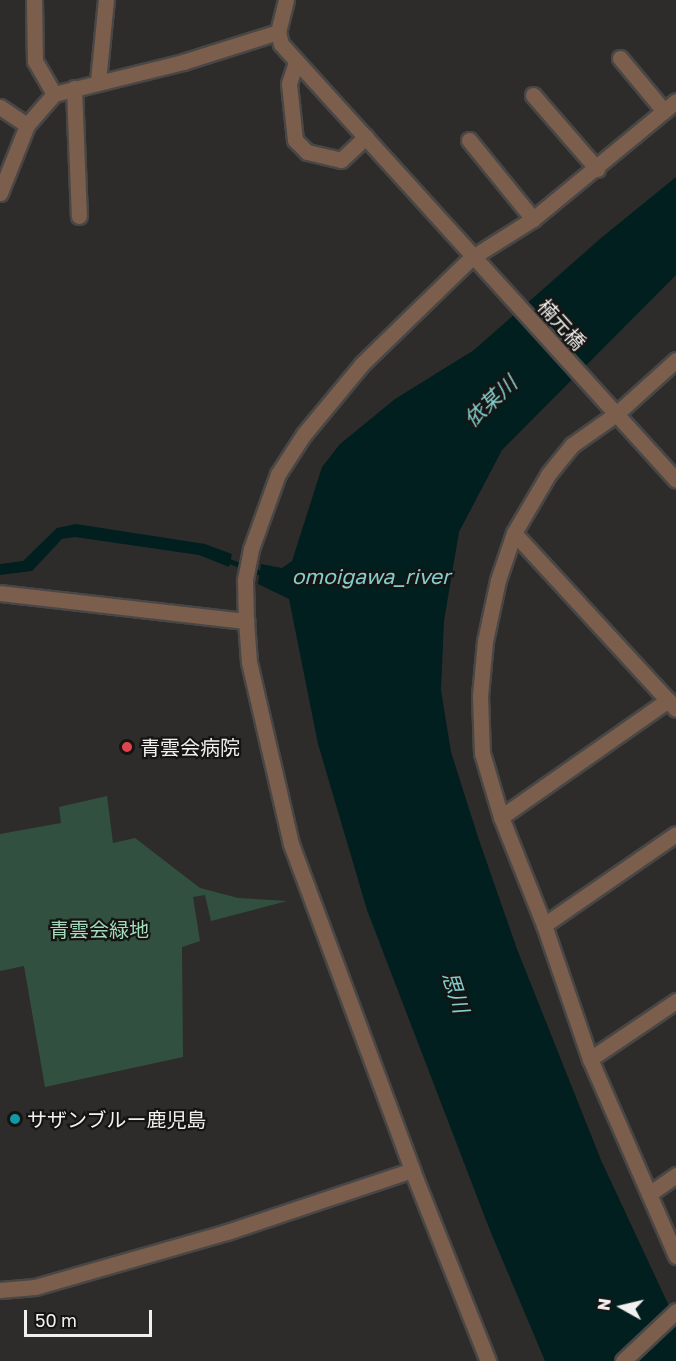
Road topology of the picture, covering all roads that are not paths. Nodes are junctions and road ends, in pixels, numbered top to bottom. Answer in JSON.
{"nodes":[{"id":1,"x":34,"y":0,"type":"edge"},
{"id":2,"x":106,"y":0,"type":"edge"},
{"id":3,"x":286,"y":0,"type":"edge"},
{"id":4,"x":278,"y":32,"type":"junction"},
{"id":5,"x":620,"y":58,"type":"dead end"},
{"id":6,"x":296,"y":62,"type":"junction"},
{"id":7,"x":98,"y":81,"type":"junction"},
{"id":8,"x":74,"y":88,"type":"junction"},
{"id":9,"x":54,"y":94,"type":"junction"},
{"id":10,"x":533,"y":95,"type":"dead end"},
{"id":11,"x":676,"y":100,"type":"edge"},
{"id":12,"x":0,"y":106,"type":"edge"},
{"id":13,"x":664,"y":111,"type":"junction"},
{"id":14,"x":27,"y":125,"type":"junction"},
{"id":15,"x":366,"y":137,"type":"junction"},
{"id":16,"x":469,"y":140,"type":"dead end"},
{"id":17,"x":597,"y":169,"type":"junction"},
{"id":18,"x":0,"y":193,"type":"edge"},
{"id":19,"x":79,"y":216,"type":"dead end"},
{"id":20,"x":533,"y":219,"type":"junction"},
{"id":21,"x":471,"y":258,"type":"junction"},
{"id":22,"x":676,"y":360,"type":"edge"},
{"id":23,"x":611,"y":409,"type":"junction"},
{"id":24,"x":676,"y":480,"type":"edge"},
{"id":25,"x":514,"y":533,"type":"junction"},
{"id":26,"x":0,"y":593,"type":"edge"},
{"id":27,"x":246,"y":621,"type":"junction"},
{"id":28,"x":672,"y":705,"type":"edge"},
{"id":29,"x":501,"y":818,"type":"junction"},
{"id":30,"x":676,"y":834,"type":"edge"},
{"id":31,"x":544,"y":925,"type":"junction"},
{"id":32,"x":676,"y":1001,"type":"edge"},
{"id":33,"x":590,"y":1059,"type":"junction"},
{"id":34,"x":412,"y":1170,"type":"junction"},
{"id":35,"x":676,"y":1175,"type":"edge"},
{"id":36,"x":649,"y":1194,"type":"junction"},
{"id":37,"x":676,"y":1256,"type":"edge"},
{"id":38,"x":0,"y":1290,"type":"edge"},
{"id":39,"x":676,"y":1311,"type":"edge"},
{"id":40,"x":488,"y":1361,"type":"edge"},
{"id":41,"x":623,"y":1361,"type":"edge"}],
"edges":[{"from":1,"to":9,"type":"street"},
{"from":2,"to":7,"type":"street"},
{"from":3,"to":4,"type":"street"},
{"from":4,"to":6,"type":"street","name":"楠元橋"},
{"from":4,"to":7,"type":"street"},
{"from":5,"to":13,"type":"street"},
{"from":6,"to":15,"type":"street","name":"楠元橋"},
{"from":6,"to":15,"type":"street"},
{"from":7,"to":8,"type":"street"},
{"from":8,"to":9,"type":"street"},
{"from":8,"to":19,"type":"street"},
{"from":9,"to":14,"type":"street"},
{"from":10,"to":17,"type":"street"},
{"from":11,"to":13,"type":"street"},
{"from":12,"to":14,"type":"street"},
{"from":13,"to":17,"type":"street"},
{"from":14,"to":18,"type":"street"},
{"from":15,"to":21,"type":"street","name":"楠元橋"},
{"from":16,"to":20,"type":"street"},
{"from":17,"to":20,"type":"street"},
{"from":20,"to":21,"type":"street"},
{"from":21,"to":23,"type":"street","name":"楠元橋"},
{"from":21,"to":27,"type":"street"},
{"from":22,"to":23,"type":"street"},
{"from":23,"to":24,"type":"street","name":"楠元橋"},
{"from":23,"to":25,"type":"street"},
{"from":25,"to":28,"type":"street"},
{"from":25,"to":29,"type":"street"},
{"from":26,"to":27,"type":"street"},
{"from":27,"to":34,"type":"street"},
{"from":28,"to":29,"type":"street"},
{"from":29,"to":31,"type":"street"},
{"from":30,"to":31,"type":"street"},
{"from":31,"to":33,"type":"street"},
{"from":32,"to":33,"type":"street"},
{"from":33,"to":36,"type":"street"},
{"from":34,"to":38,"type":"street"},
{"from":34,"to":40,"type":"street"},
{"from":35,"to":36,"type":"street"},
{"from":36,"to":37,"type":"street"},
{"from":39,"to":41,"type":"street"}]}
